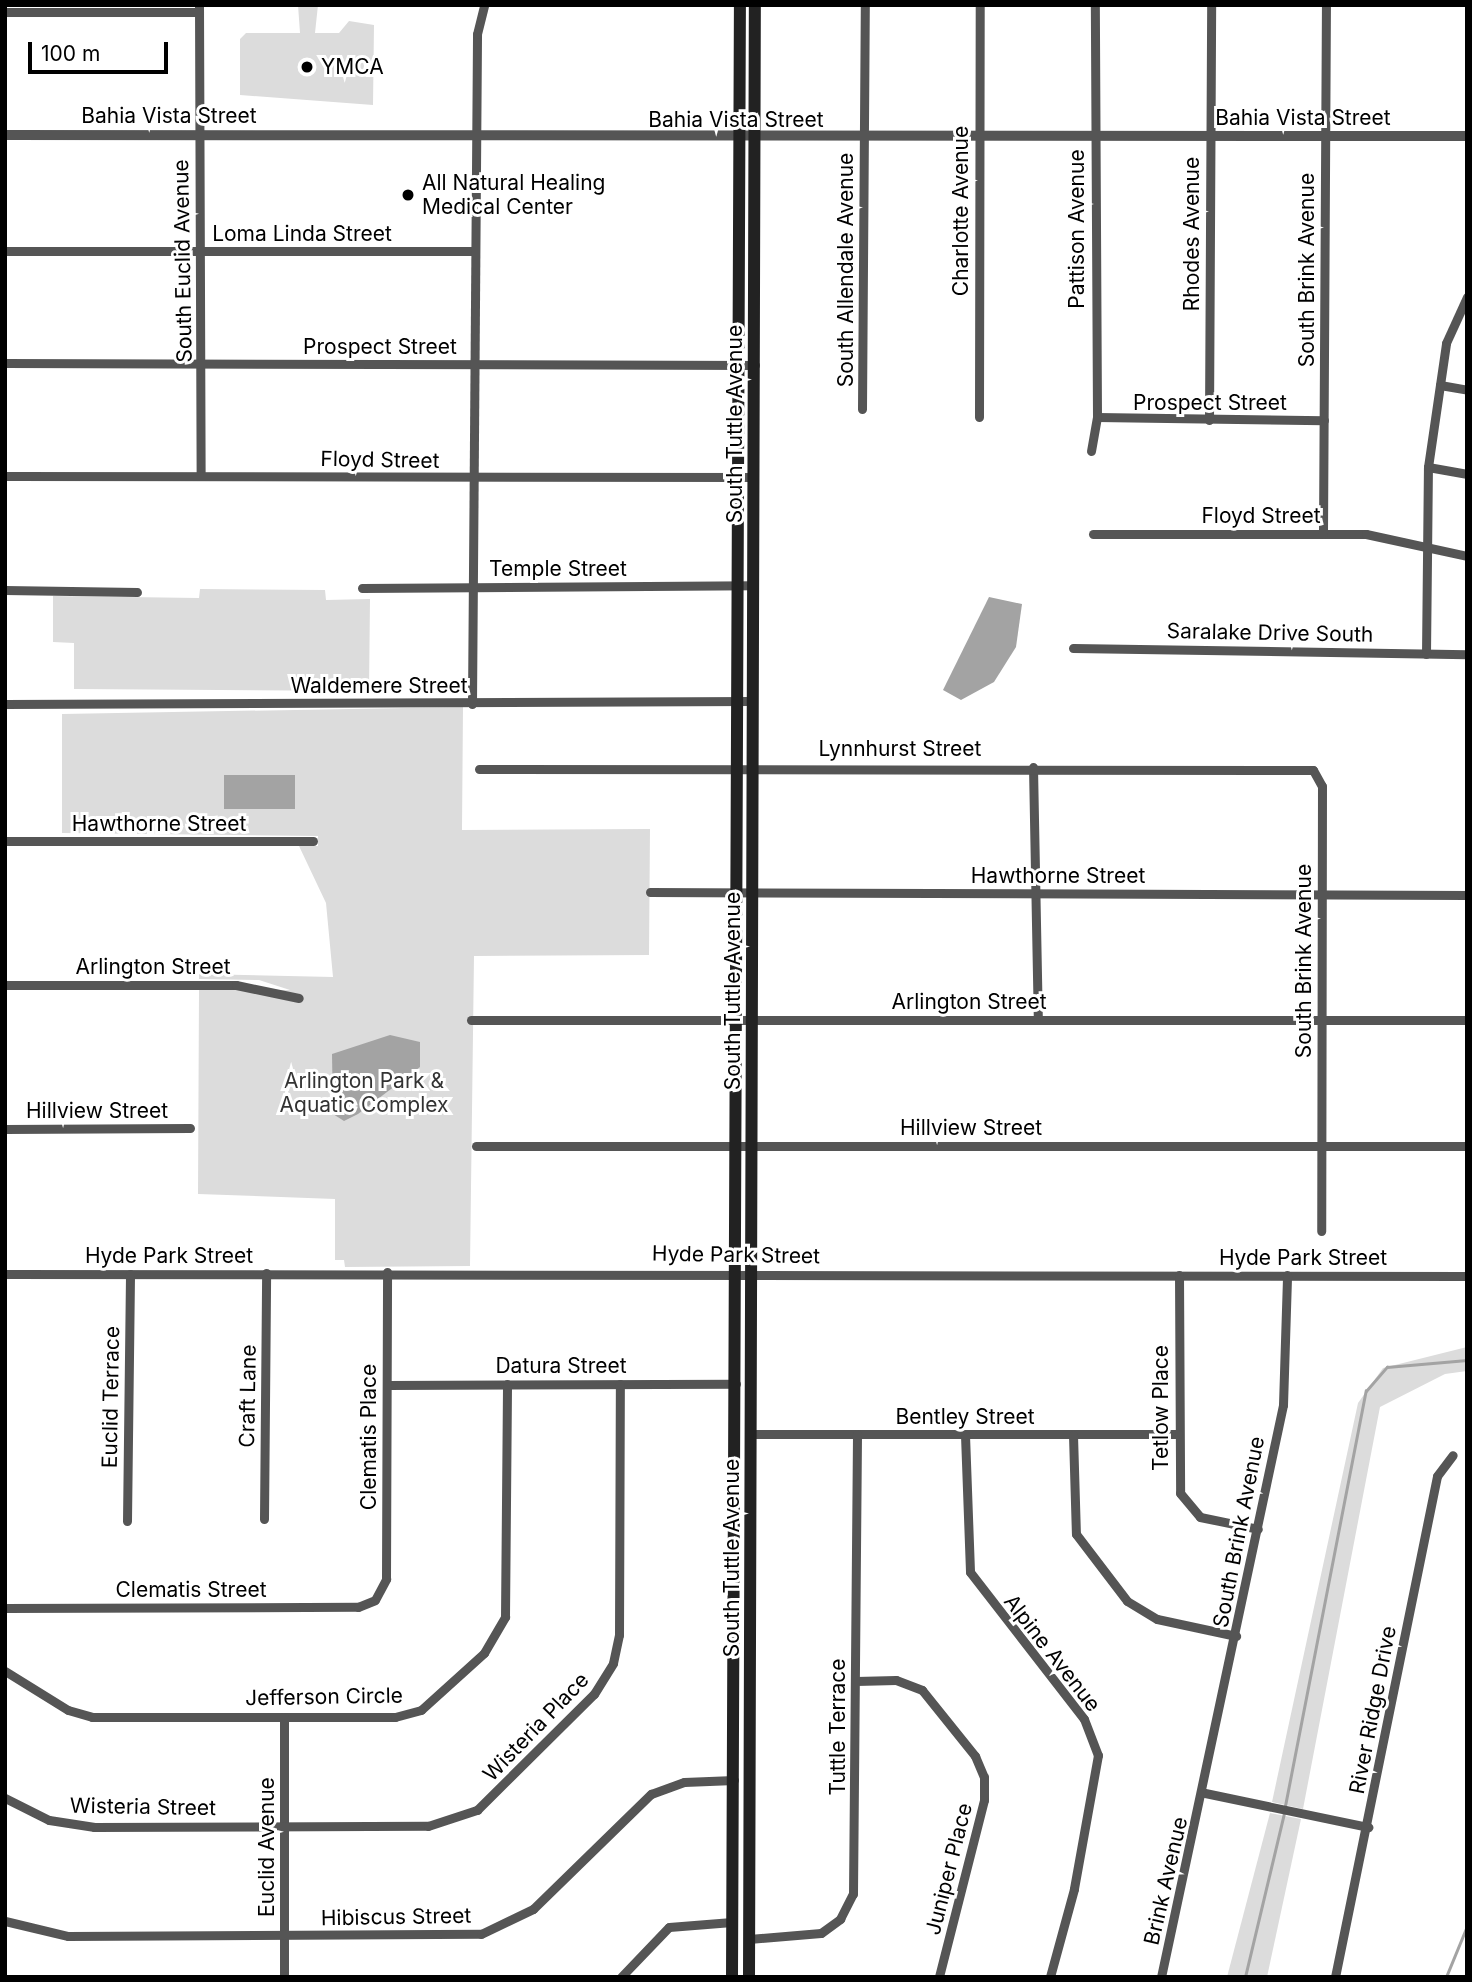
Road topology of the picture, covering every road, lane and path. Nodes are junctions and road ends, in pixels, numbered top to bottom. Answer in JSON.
{"nodes":[{"id":1,"x":484,"y":5,"type":"edge"},
{"id":2,"x":740,"y":5,"type":"edge"},
{"id":3,"x":755,"y":5,"type":"edge"},
{"id":4,"x":865,"y":5,"type":"edge"},
{"id":5,"x":980,"y":5,"type":"edge"},
{"id":6,"x":1095,"y":5,"type":"edge"},
{"id":7,"x":1211,"y":5,"type":"edge"},
{"id":8,"x":1326,"y":5,"type":"edge"},
{"id":9,"x":199,"y":9,"type":"edge"},
{"id":10,"x":5,"y":12,"type":"edge"},
{"id":11,"x":5,"y":135,"type":"edge"},
{"id":12,"x":199,"y":136,"type":"junction"},
{"id":13,"x":1467,"y":136,"type":"edge"},
{"id":14,"x":476,"y":137,"type":"junction"},
{"id":15,"x":1325,"y":137,"type":"junction"},
{"id":16,"x":864,"y":138,"type":"junction"},
{"id":17,"x":979,"y":138,"type":"junction"},
{"id":18,"x":1095,"y":138,"type":"junction"},
{"id":19,"x":1210,"y":138,"type":"junction"},
{"id":20,"x":741,"y":139,"type":"junction"},
{"id":21,"x":756,"y":139,"type":"junction"},
{"id":22,"x":5,"y":251,"type":"edge"},
{"id":23,"x":473,"y":251,"type":"junction"},
{"id":24,"x":201,"y":252,"type":"junction"},
{"id":25,"x":1467,"y":297,"type":"edge"},
{"id":26,"x":5,"y":363,"type":"edge"},
{"id":27,"x":202,"y":363,"type":"junction"},
{"id":28,"x":473,"y":364,"type":"junction"},
{"id":29,"x":739,"y":365,"type":"junction"},
{"id":30,"x":755,"y":365,"type":"junction"},
{"id":31,"x":1440,"y":385,"type":"junction"},
{"id":32,"x":1467,"y":390,"type":"edge"},
{"id":33,"x":862,"y":409,"type":"dead end"},
{"id":34,"x":979,"y":417,"type":"dead end"},
{"id":35,"x":1097,"y":417,"type":"junction"},
{"id":36,"x":1209,"y":420,"type":"junction"},
{"id":37,"x":1324,"y":420,"type":"junction"},
{"id":38,"x":1091,"y":451,"type":"dead end"},
{"id":39,"x":1428,"y":467,"type":"junction"},
{"id":40,"x":1467,"y":474,"type":"edge"},
{"id":41,"x":201,"y":475,"type":"junction"},
{"id":42,"x":5,"y":476,"type":"edge"},
{"id":43,"x":754,"y":477,"type":"junction"},
{"id":44,"x":739,"y":478,"type":"junction"},
{"id":45,"x":473,"y":479,"type":"junction"},
{"id":46,"x":1093,"y":534,"type":"dead end"},
{"id":47,"x":1323,"y":534,"type":"junction"},
{"id":48,"x":1426,"y":550,"type":"junction"},
{"id":49,"x":1467,"y":556,"type":"edge"},
{"id":50,"x":753,"y":585,"type":"junction"},
{"id":51,"x":738,"y":586,"type":"junction"},
{"id":52,"x":473,"y":587,"type":"junction"},
{"id":53,"x":362,"y":588,"type":"dead end"},
{"id":54,"x":5,"y":590,"type":"edge"},
{"id":55,"x":137,"y":592,"type":"dead end"},
{"id":56,"x":1073,"y":648,"type":"dead end"},
{"id":57,"x":1426,"y":654,"type":"junction"},
{"id":58,"x":1467,"y":654,"type":"edge"},
{"id":59,"x":737,"y":701,"type":"junction"},
{"id":60,"x":752,"y":701,"type":"junction"},
{"id":61,"x":5,"y":704,"type":"edge"},
{"id":62,"x":472,"y":704,"type":"junction"},
{"id":63,"x":738,"y":767,"type":"junction"},
{"id":64,"x":754,"y":767,"type":"junction"},
{"id":65,"x":1033,"y":767,"type":"junction"},
{"id":66,"x":480,"y":769,"type":"dead end"},
{"id":67,"x":1319,"y":775,"type":"joint"},
{"id":68,"x":5,"y":841,"type":"edge"},
{"id":69,"x":313,"y":841,"type":"dead end"},
{"id":70,"x":650,"y":892,"type":"dead end"},
{"id":71,"x":736,"y":893,"type":"junction"},
{"id":72,"x":752,"y":893,"type":"junction"},
{"id":73,"x":1035,"y":894,"type":"junction"},
{"id":74,"x":1321,"y":894,"type":"junction"},
{"id":75,"x":1467,"y":895,"type":"edge"},
{"id":76,"x":5,"y":985,"type":"edge"},
{"id":77,"x":299,"y":998,"type":"dead end"},
{"id":78,"x":736,"y":1018,"type":"junction"},
{"id":79,"x":751,"y":1018,"type":"junction"},
{"id":80,"x":1038,"y":1019,"type":"junction"},
{"id":81,"x":471,"y":1020,"type":"dead end"},
{"id":82,"x":1467,"y":1020,"type":"edge"},
{"id":83,"x":1322,"y":1021,"type":"junction"},
{"id":84,"x":190,"y":1128,"type":"dead end"},
{"id":85,"x":5,"y":1129,"type":"edge"},
{"id":86,"x":736,"y":1145,"type":"junction"},
{"id":87,"x":752,"y":1145,"type":"junction"},
{"id":88,"x":476,"y":1146,"type":"dead end"},
{"id":89,"x":1321,"y":1146,"type":"junction"},
{"id":90,"x":1467,"y":1146,"type":"edge"},
{"id":91,"x":1321,"y":1231,"type":"dead end"},
{"id":92,"x":387,"y":1272,"type":"junction"},
{"id":93,"x":736,"y":1272,"type":"junction"},
{"id":94,"x":752,"y":1272,"type":"junction"},
{"id":95,"x":266,"y":1273,"type":"junction"},
{"id":96,"x":5,"y":1274,"type":"edge"},
{"id":97,"x":130,"y":1274,"type":"junction"},
{"id":98,"x":1179,"y":1275,"type":"junction"},
{"id":99,"x":1287,"y":1275,"type":"junction"},
{"id":100,"x":1467,"y":1276,"type":"edge"},
{"id":101,"x":508,"y":1384,"type":"junction"},
{"id":102,"x":620,"y":1384,"type":"junction"},
{"id":103,"x":736,"y":1384,"type":"junction"},
{"id":104,"x":387,"y":1385,"type":"junction"},
{"id":105,"x":752,"y":1434,"type":"junction"},
{"id":106,"x":857,"y":1434,"type":"junction"},
{"id":107,"x":1178,"y":1434,"type":"junction"},
{"id":108,"x":965,"y":1435,"type":"junction"},
{"id":109,"x":1073,"y":1435,"type":"junction"},
{"id":110,"x":1453,"y":1455,"type":"dead end"},
{"id":111,"x":264,"y":1519,"type":"dead end"},
{"id":112,"x":127,"y":1521,"type":"dead end"},
{"id":113,"x":1258,"y":1529,"type":"junction"},
{"id":114,"x":376,"y":1600,"type":"joint"},
{"id":115,"x":5,"y":1608,"type":"edge"},
{"id":116,"x":1236,"y":1636,"type":"junction"},
{"id":117,"x":5,"y":1671,"type":"edge"},
{"id":118,"x":856,"y":1681,"type":"junction"},
{"id":119,"x":284,"y":1717,"type":"junction"},
{"id":120,"x":734,"y":1780,"type":"junction"},
{"id":121,"x":1205,"y":1793,"type":"junction"},
{"id":122,"x":5,"y":1798,"type":"edge"},
{"id":123,"x":284,"y":1826,"type":"junction"},
{"id":124,"x":1368,"y":1827,"type":"junction"},
{"id":125,"x":5,"y":1921,"type":"edge"},
{"id":126,"x":732,"y":1922,"type":"junction"},
{"id":127,"x":285,"y":1936,"type":"junction"},
{"id":128,"x":749,"y":1939,"type":"junction"},
{"id":129,"x":284,"y":1977,"type":"edge"},
{"id":130,"x":621,"y":1977,"type":"edge"},
{"id":131,"x":732,"y":1977,"type":"edge"},
{"id":132,"x":749,"y":1977,"type":"edge"},
{"id":133,"x":939,"y":1977,"type":"edge"},
{"id":134,"x":1050,"y":1977,"type":"edge"},
{"id":135,"x":1161,"y":1977,"type":"edge"},
{"id":136,"x":1335,"y":1977,"type":"edge"}],
"edges":[{"from":1,"to":14,"type":"street"},
{"from":2,"to":20,"type":"main road","name":"South Tuttle Avenue"},
{"from":3,"to":21,"type":"main road","name":"South Tuttle Avenue"},
{"from":4,"to":16,"type":"street","name":"South Allendale Avenue"},
{"from":5,"to":17,"type":"street","name":"Charlotte Avenue"},
{"from":6,"to":18,"type":"street","name":"Pattison Avenue"},
{"from":7,"to":19,"type":"street","name":"Rhodes Avenue"},
{"from":8,"to":15,"type":"street","name":"South Brink Avenue"},
{"from":9,"to":10,"type":"street"},
{"from":9,"to":12,"type":"street","name":"South Euclid Avenue"},
{"from":11,"to":12,"type":"street","name":"Bahia Vista Street"},
{"from":12,"to":14,"type":"street","name":"Bahia Vista Street"},
{"from":12,"to":24,"type":"street","name":"South Euclid Avenue"},
{"from":13,"to":15,"type":"street","name":"Bahia Vista Street"},
{"from":14,"to":20,"type":"street","name":"Bahia Vista Street"},
{"from":14,"to":23,"type":"street"},
{"from":15,"to":19,"type":"street","name":"Bahia Vista Street"},
{"from":15,"to":37,"type":"street","name":"South Brink Avenue"},
{"from":16,"to":17,"type":"street","name":"Bahia Vista Street"},
{"from":16,"to":21,"type":"street","name":"Bahia Vista Street"},
{"from":16,"to":33,"type":"street","name":"South Allendale Avenue"},
{"from":17,"to":18,"type":"street","name":"Bahia Vista Street"},
{"from":17,"to":34,"type":"street","name":"Charlotte Avenue"},
{"from":18,"to":19,"type":"street","name":"Bahia Vista Street"},
{"from":18,"to":35,"type":"street","name":"Pattison Avenue"},
{"from":19,"to":36,"type":"street","name":"Rhodes Avenue"},
{"from":20,"to":21,"type":"street","name":"Bahia Vista Street"},
{"from":20,"to":29,"type":"main road","name":"South Tuttle Avenue"},
{"from":21,"to":30,"type":"main road","name":"South Tuttle Avenue"},
{"from":22,"to":24,"type":"street","name":"Loma Linda Street"},
{"from":23,"to":24,"type":"street","name":"Loma Linda Street"},
{"from":23,"to":28,"type":"street"},
{"from":24,"to":27,"type":"street","name":"South Euclid Avenue"},
{"from":25,"to":31,"type":"street"},
{"from":26,"to":27,"type":"street","name":"Prospect Street"},
{"from":27,"to":28,"type":"street","name":"Prospect Street"},
{"from":27,"to":41,"type":"street","name":"South Euclid Avenue"},
{"from":28,"to":29,"type":"street","name":"Prospect Street"},
{"from":28,"to":45,"type":"street"},
{"from":29,"to":30,"type":"street","name":"Prospect Street"},
{"from":29,"to":44,"type":"main road","name":"South Tuttle Avenue"},
{"from":30,"to":43,"type":"main road","name":"South Tuttle Avenue"},
{"from":31,"to":32,"type":"street"},
{"from":31,"to":39,"type":"street"},
{"from":35,"to":36,"type":"street","name":"Prospect Street"},
{"from":35,"to":38,"type":"street","name":"Pattison Avenue"},
{"from":36,"to":37,"type":"street","name":"Prospect Street"},
{"from":37,"to":47,"type":"street","name":"South Brink Avenue"},
{"from":39,"to":40,"type":"street"},
{"from":39,"to":48,"type":"street"},
{"from":41,"to":42,"type":"street","name":"Floyd Street"},
{"from":41,"to":45,"type":"street","name":"Floyd Street"},
{"from":43,"to":44,"type":"street","name":"Floyd Street"},
{"from":43,"to":50,"type":"main road","name":"South Tuttle Avenue"},
{"from":44,"to":45,"type":"street","name":"Floyd Street"},
{"from":44,"to":51,"type":"main road","name":"South Tuttle Avenue"},
{"from":45,"to":52,"type":"street"},
{"from":46,"to":47,"type":"street","name":"Floyd Street"},
{"from":47,"to":48,"type":"street","name":"Floyd Street"},
{"from":48,"to":49,"type":"street","name":"Floyd Street"},
{"from":48,"to":57,"type":"street"},
{"from":50,"to":51,"type":"street","name":"Temple Street"},
{"from":50,"to":60,"type":"main road","name":"South Tuttle Avenue"},
{"from":51,"to":52,"type":"street","name":"Temple Street"},
{"from":51,"to":59,"type":"main road","name":"South Tuttle Avenue"},
{"from":52,"to":53,"type":"street","name":"Temple Street"},
{"from":52,"to":62,"type":"street"},
{"from":54,"to":55,"type":"street"},
{"from":56,"to":57,"type":"street","name":"Saralake Drive South"},
{"from":57,"to":58,"type":"street","name":"Saralake Drive South"},
{"from":59,"to":60,"type":"street","name":"Waldemere Street"},
{"from":59,"to":62,"type":"street","name":"Waldemere Street"},
{"from":59,"to":63,"type":"main road","name":"South Tuttle Avenue"},
{"from":60,"to":64,"type":"main road","name":"South Tuttle Avenue"},
{"from":61,"to":62,"type":"street","name":"Waldemere Street"},
{"from":63,"to":64,"type":"street","name":"Lynnhurst Street"},
{"from":63,"to":66,"type":"street","name":"Lynnhurst Street"},
{"from":63,"to":71,"type":"main road","name":"South Tuttle Avenue"},
{"from":64,"to":65,"type":"street","name":"Lynnhurst Street"},
{"from":64,"to":72,"type":"main road","name":"South Tuttle Avenue"},
{"from":65,"to":67,"type":"street","name":"Lynnhurst Street"},
{"from":65,"to":73,"type":"street"},
{"from":67,"to":74,"type":"street","name":"South Brink Avenue"},
{"from":68,"to":69,"type":"street","name":"Hawthorne Street"},
{"from":70,"to":71,"type":"street","name":"Hawthorne Street"},
{"from":71,"to":72,"type":"street","name":"Hawthorne Street"},
{"from":71,"to":78,"type":"main road","name":"South Tuttle Avenue"},
{"from":72,"to":73,"type":"street","name":"Hawthorne Street"},
{"from":72,"to":79,"type":"main road","name":"South Tuttle Avenue"},
{"from":73,"to":74,"type":"street","name":"Hawthorne Street"},
{"from":73,"to":80,"type":"street"},
{"from":74,"to":75,"type":"street","name":"Hawthorne Street"},
{"from":74,"to":83,"type":"street","name":"South Brink Avenue"},
{"from":76,"to":77,"type":"street","name":"Arlington Street"},
{"from":78,"to":79,"type":"street","name":"Arlington Street"},
{"from":78,"to":81,"type":"street","name":"Arlington Street"},
{"from":78,"to":86,"type":"main road","name":"South Tuttle Avenue"},
{"from":79,"to":80,"type":"street","name":"Arlington Street"},
{"from":79,"to":87,"type":"main road","name":"South Tuttle Avenue"},
{"from":80,"to":83,"type":"street","name":"Arlington Street"},
{"from":82,"to":83,"type":"street","name":"Arlington Street"},
{"from":83,"to":89,"type":"street","name":"South Brink Avenue"},
{"from":84,"to":85,"type":"street","name":"Hillview Street"},
{"from":86,"to":87,"type":"street","name":"Hillview Street"},
{"from":86,"to":88,"type":"street","name":"Hillview Street"},
{"from":86,"to":93,"type":"main road","name":"South Tuttle Avenue"},
{"from":87,"to":89,"type":"street","name":"Hillview Street"},
{"from":87,"to":94,"type":"main road","name":"South Tuttle Avenue"},
{"from":89,"to":90,"type":"street","name":"Hillview Street"},
{"from":89,"to":91,"type":"street","name":"South Brink Avenue"},
{"from":92,"to":93,"type":"street","name":"Hyde Park Street"},
{"from":92,"to":95,"type":"street","name":"Hyde Park Street"},
{"from":92,"to":104,"type":"street","name":"Clematis Place"},
{"from":93,"to":94,"type":"street","name":"Hyde Park Street"},
{"from":93,"to":103,"type":"main road","name":"South Tuttle Avenue"},
{"from":94,"to":98,"type":"street","name":"Hyde Park Street"},
{"from":94,"to":105,"type":"main road","name":"South Tuttle Avenue"},
{"from":95,"to":97,"type":"street","name":"Hyde Park Street"},
{"from":95,"to":111,"type":"street","name":"Craft Lane"},
{"from":96,"to":97,"type":"street","name":"Hyde Park Street"},
{"from":97,"to":112,"type":"street","name":"Euclid Terrace"},
{"from":98,"to":99,"type":"street","name":"Hyde Park Street"},
{"from":98,"to":107,"type":"street","name":"Tetlow Place"},
{"from":99,"to":100,"type":"street","name":"Hyde Park Street"},
{"from":99,"to":113,"type":"street","name":"South Brink Avenue"},
{"from":101,"to":102,"type":"street","name":"Datura Street"},
{"from":101,"to":104,"type":"street","name":"Datura Street"},
{"from":101,"to":119,"type":"street","name":"Jefferson Circle"},
{"from":102,"to":103,"type":"street","name":"Datura Street"},
{"from":102,"to":123,"type":"street","name":"Wisteria Place"},
{"from":103,"to":120,"type":"main road","name":"South Tuttle Avenue"},
{"from":104,"to":114,"type":"street","name":"Clematis Place"},
{"from":105,"to":106,"type":"street","name":"Bentley Street"},
{"from":105,"to":128,"type":"main road","name":"South Tuttle Avenue"},
{"from":106,"to":108,"type":"street","name":"Bentley Street"},
{"from":106,"to":118,"type":"street","name":"Tuttle Terrace"},
{"from":107,"to":109,"type":"street","name":"Bentley Street"},
{"from":107,"to":113,"type":"street","name":"Tetlow Place"},
{"from":108,"to":109,"type":"street","name":"Bentley Street"},
{"from":108,"to":134,"type":"street","name":"Alpine Avenue"},
{"from":109,"to":116,"type":"street"},
{"from":110,"to":124,"type":"street","name":"River Ridge Drive"},
{"from":113,"to":116,"type":"street","name":"South Brink Avenue"},
{"from":114,"to":115,"type":"street","name":"Clematis Street"},
{"from":116,"to":121,"type":"street","name":"South Brink Avenue"},
{"from":117,"to":119,"type":"street","name":"Jefferson Circle"},
{"from":118,"to":128,"type":"street","name":"Tuttle Terrace"},
{"from":118,"to":133,"type":"street","name":"Juniper Place"},
{"from":119,"to":123,"type":"street","name":"Euclid Avenue"},
{"from":120,"to":126,"type":"main road","name":"South Tuttle Avenue"},
{"from":120,"to":127,"type":"street","name":"Hibiscus Street"},
{"from":121,"to":124,"type":"street"},
{"from":121,"to":135,"type":"street","name":"Brink Avenue"},
{"from":122,"to":123,"type":"street","name":"Wisteria Street"},
{"from":123,"to":127,"type":"street","name":"Euclid Avenue"},
{"from":124,"to":136,"type":"street","name":"River Ridge Drive"},
{"from":125,"to":127,"type":"street","name":"Hibiscus Street"},
{"from":126,"to":130,"type":"street"},
{"from":126,"to":131,"type":"main road","name":"South Tuttle Avenue"},
{"from":127,"to":129,"type":"street","name":"Euclid Avenue"},
{"from":128,"to":132,"type":"main road","name":"South Tuttle Avenue"}]}
